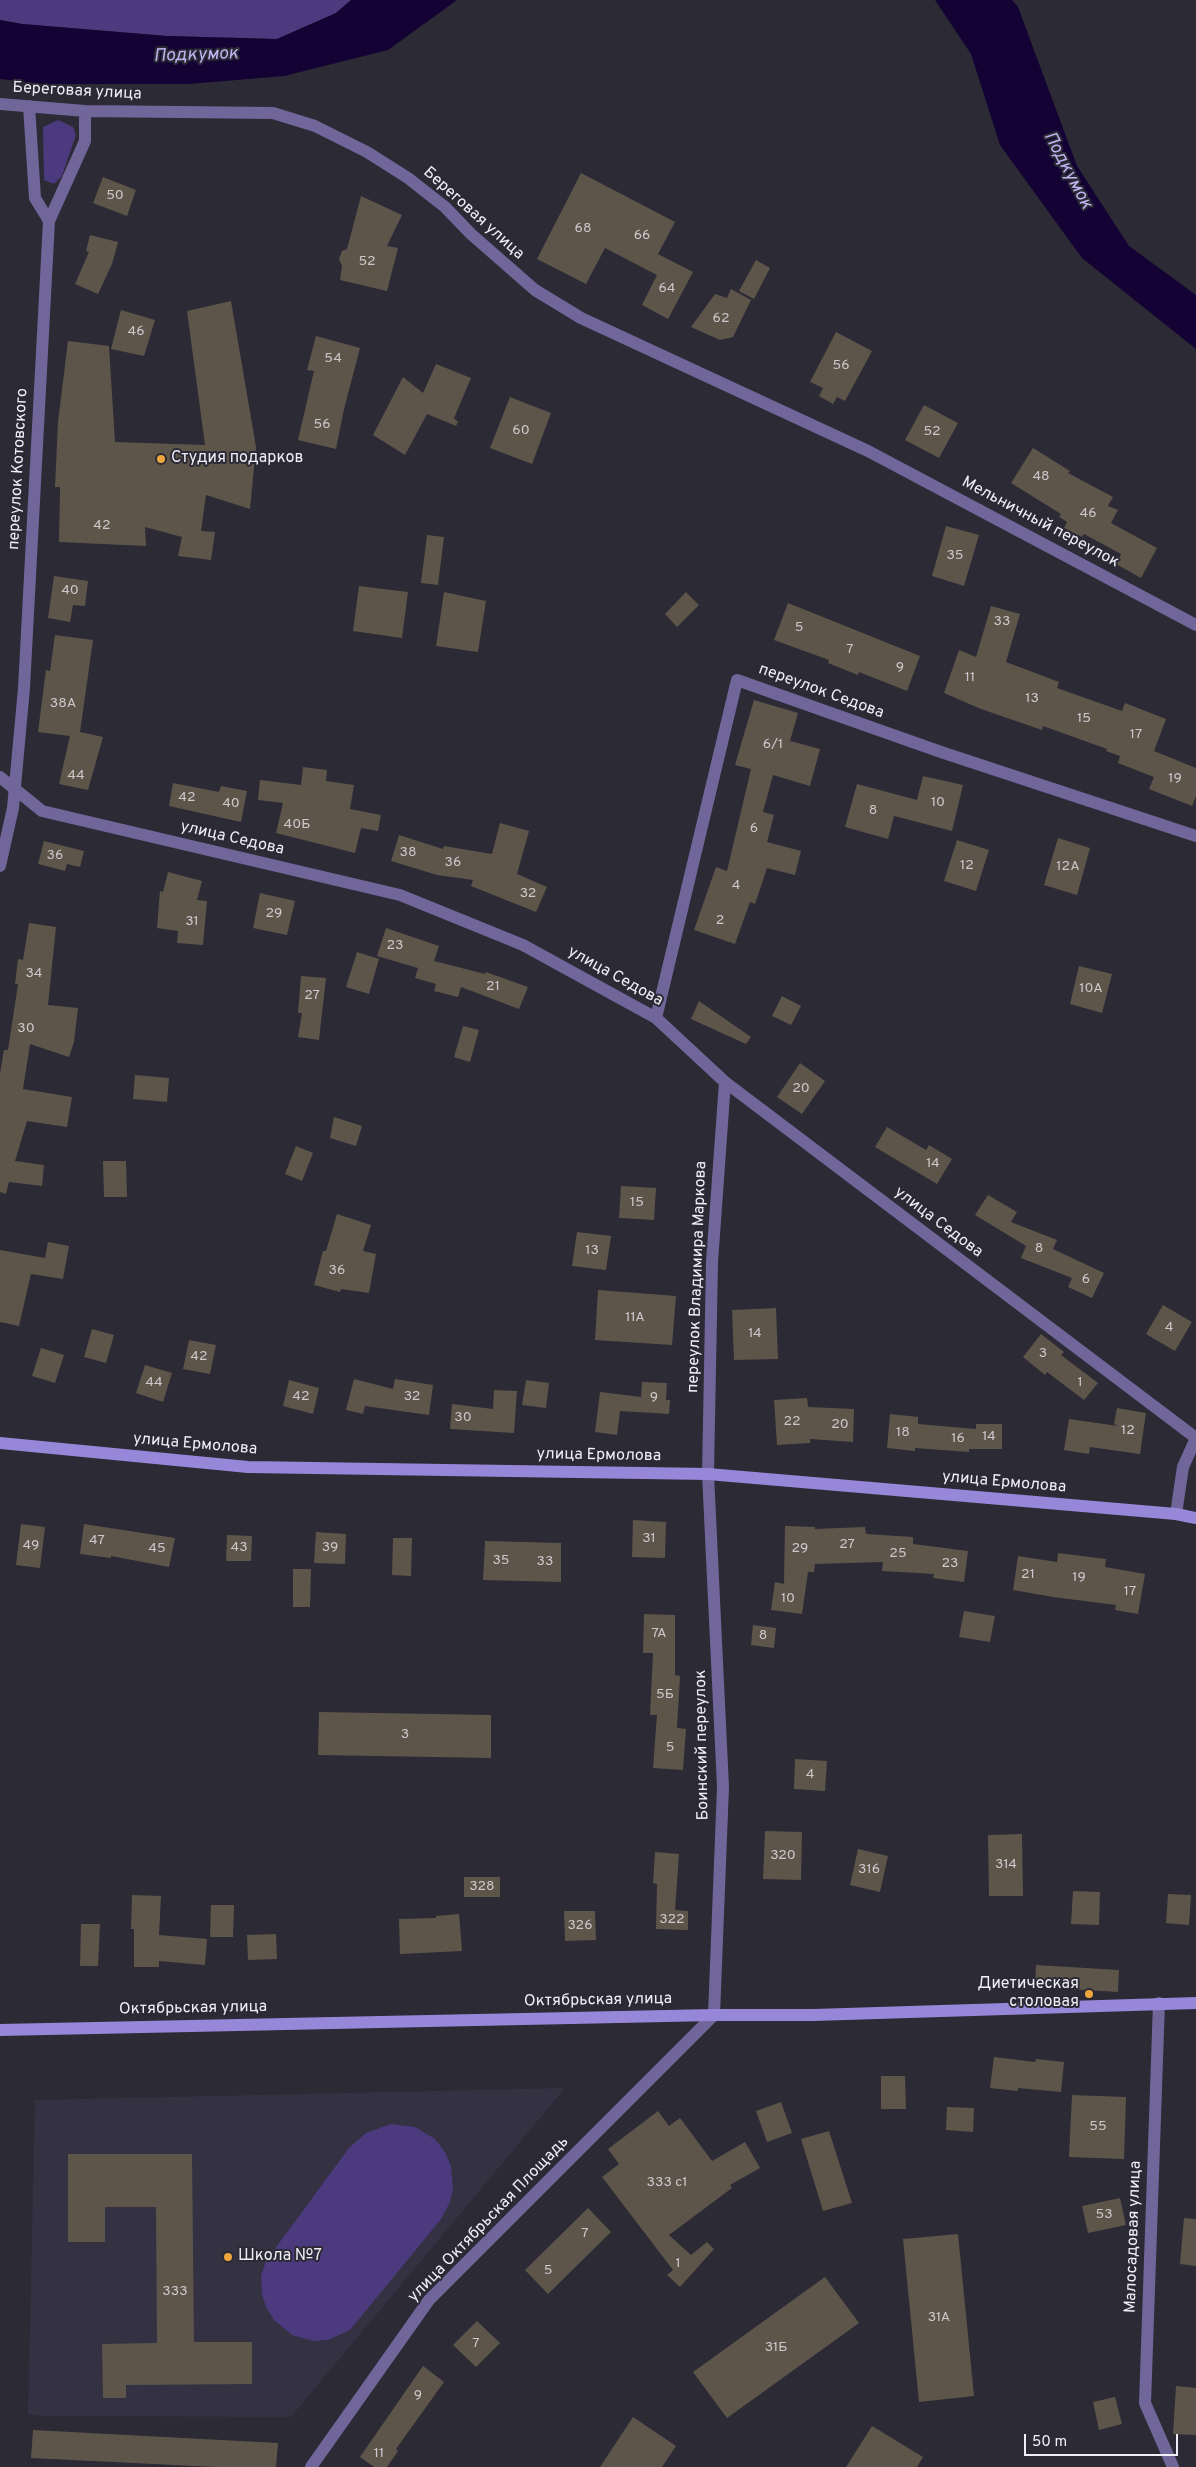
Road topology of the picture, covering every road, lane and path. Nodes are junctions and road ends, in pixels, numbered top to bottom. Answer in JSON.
{"nodes":[{"id":1,"x":0,"y":104,"type":"edge"},
{"id":2,"x":29,"y":106,"type":"junction"},
{"id":3,"x":85,"y":111,"type":"junction"},
{"id":4,"x":49,"y":221,"type":"junction"},
{"id":5,"x":868,"y":451,"type":"joint"},
{"id":6,"x":1196,"y":625,"type":"edge"},
{"id":7,"x":0,"y":777,"type":"edge"},
{"id":8,"x":14,"y":786,"type":"junction"},
{"id":9,"x":1196,"y":836,"type":"edge"},
{"id":10,"x":0,"y":866,"type":"edge"},
{"id":11,"x":656,"y":1018,"type":"junction"},
{"id":12,"x":725,"y":1082,"type":"junction"},
{"id":13,"x":1196,"y":1438,"type":"edge"},
{"id":14,"x":0,"y":1443,"type":"edge"},
{"id":15,"x":708,"y":1474,"type":"junction"},
{"id":16,"x":1176,"y":1514,"type":"junction"},
{"id":17,"x":1196,"y":1518,"type":"edge"},
{"id":18,"x":1159,"y":2003,"type":"junction"},
{"id":19,"x":1196,"y":2003,"type":"edge"},
{"id":20,"x":714,"y":2015,"type":"junction"},
{"id":21,"x":0,"y":2030,"type":"edge"},
{"id":22,"x":310,"y":2467,"type":"edge"},
{"id":23,"x":1173,"y":2467,"type":"edge"}],
"edges":[{"from":1,"to":2,"type":"street","name":"Береговая улица"},
{"from":2,"to":3,"type":"street","name":"Береговая улица"},
{"from":2,"to":4,"type":"street"},
{"from":3,"to":4,"type":"street","name":"переулок Котовского"},
{"from":3,"to":5,"type":"street","name":"Береговая улица"},
{"from":4,"to":8,"type":"street","name":"переулок Котовского"},
{"from":5,"to":6,"type":"street","name":"Мельничный переулок"},
{"from":7,"to":8,"type":"street","name":"улица Седова"},
{"from":8,"to":10,"type":"street","name":"переулок Котовского"},
{"from":8,"to":11,"type":"street","name":"улица Седова"},
{"from":9,"to":11,"type":"street","name":"переулок Седова"},
{"from":11,"to":12,"type":"street","name":"улица Седова"},
{"from":12,"to":13,"type":"street","name":"улица Седова"},
{"from":12,"to":15,"type":"street","name":"переулок Владимира Маркова"},
{"from":13,"to":16,"type":"street","name":"улица Седова"},
{"from":14,"to":15,"type":"street","name":"улица Ермолова"},
{"from":15,"to":16,"type":"street","name":"улица Ермолова"},
{"from":15,"to":20,"type":"street","name":"Боинский переулок"},
{"from":16,"to":17,"type":"street","name":"улица Ермолова"},
{"from":18,"to":19,"type":"street","name":"Октябрьская улица"},
{"from":18,"to":20,"type":"street","name":"Октябрьская улица"},
{"from":18,"to":23,"type":"street","name":"Малосадовая улица"},
{"from":20,"to":21,"type":"street","name":"Октябрьская улица"},
{"from":20,"to":22,"type":"street","name":"улица Октябрьская Площадь"}]}
